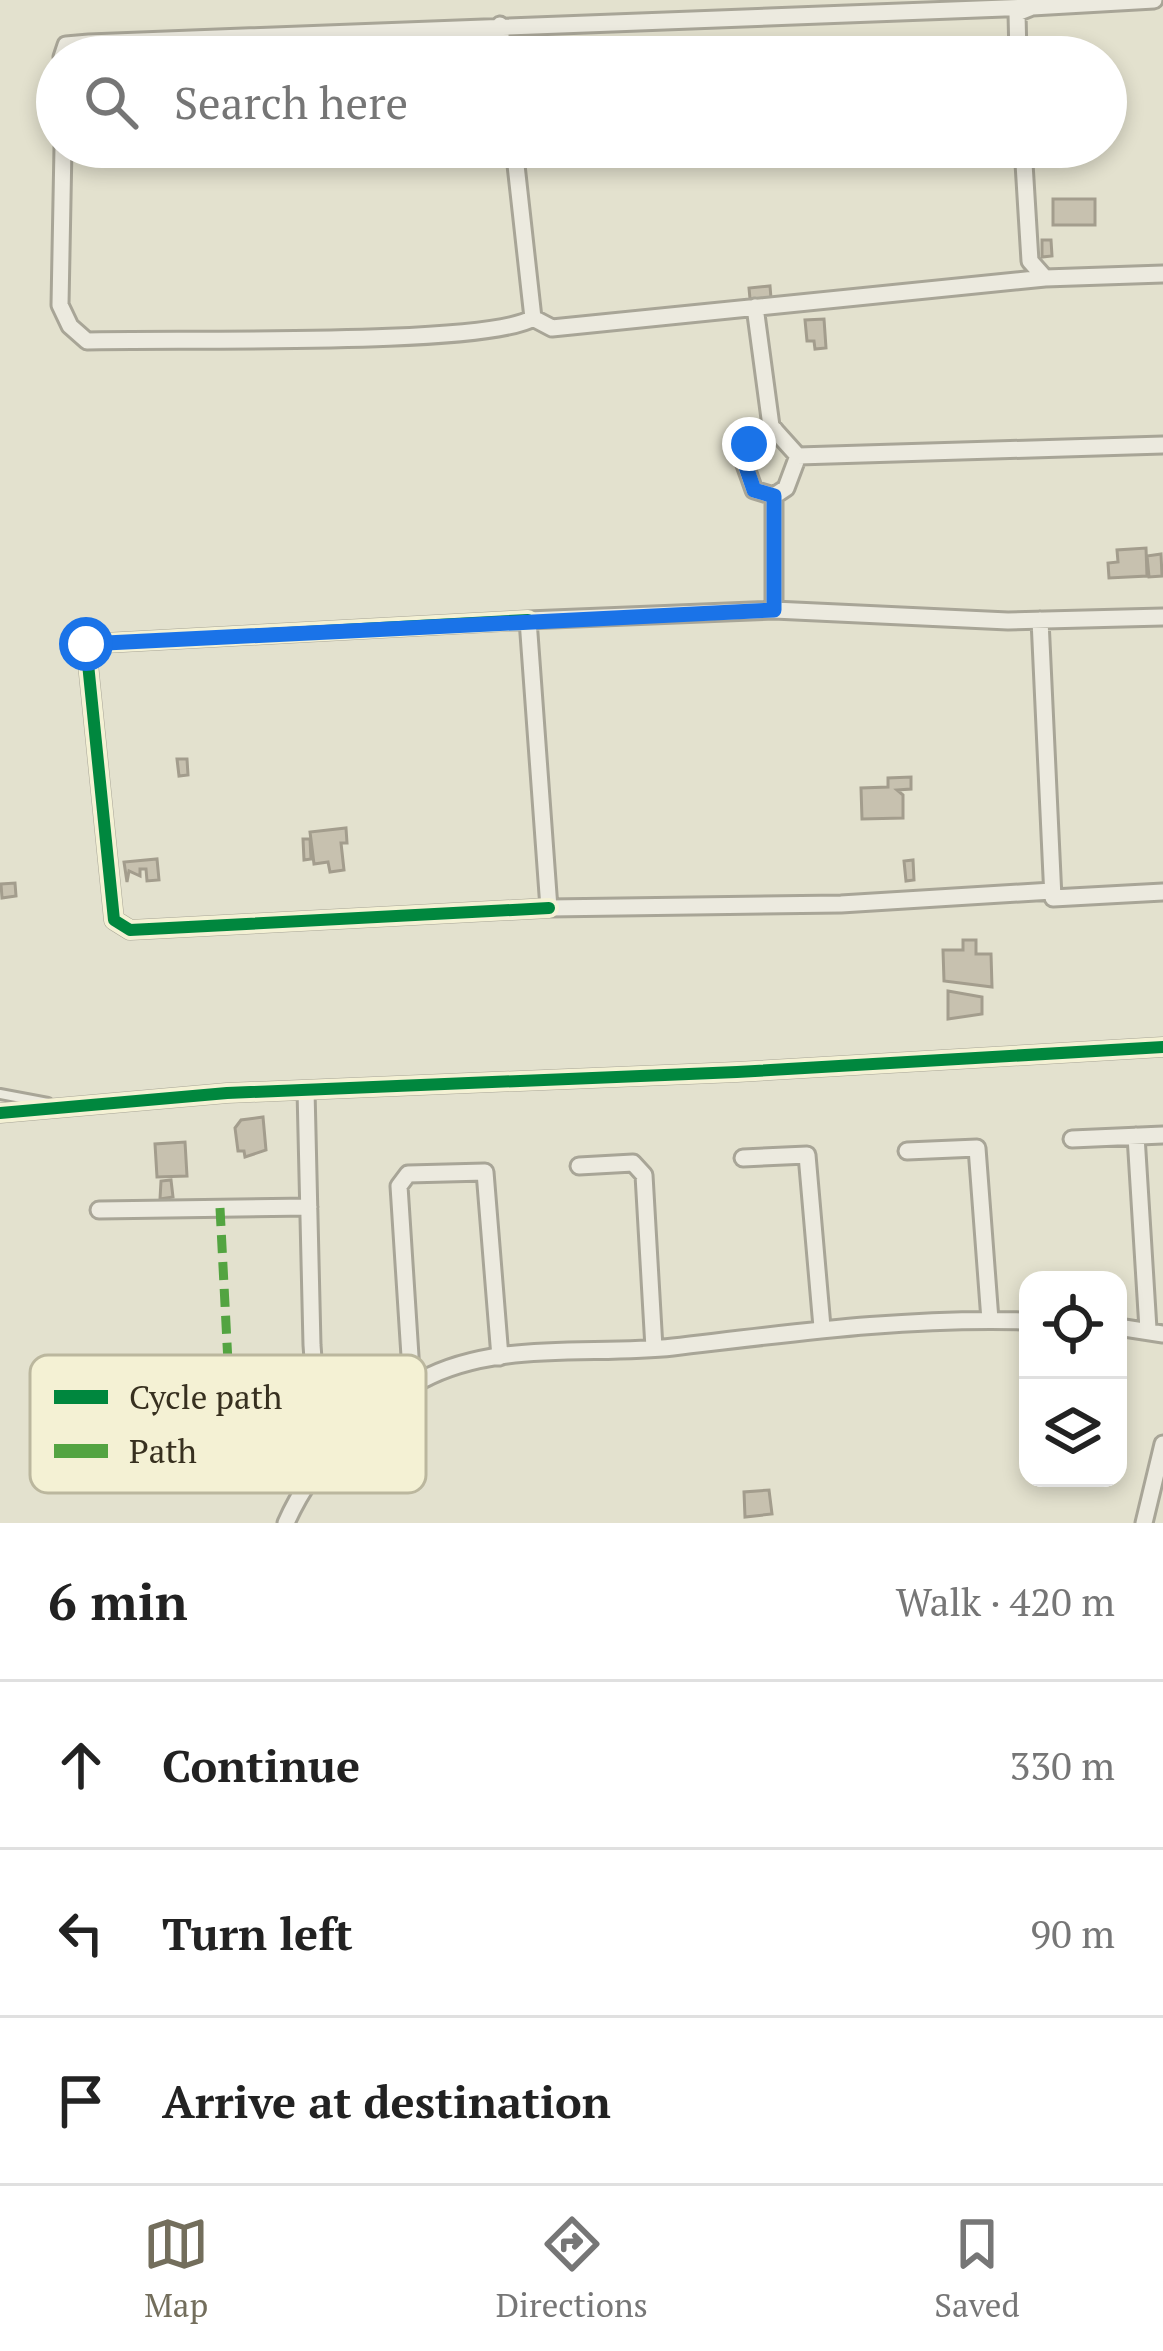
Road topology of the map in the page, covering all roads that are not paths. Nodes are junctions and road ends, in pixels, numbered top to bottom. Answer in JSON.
{"nodes":[{"id":1,"x":1154,"y":0,"type":"edge"},
{"id":2,"x":1032,"y":7,"type":"junction"},
{"id":3,"x":500,"y":25,"type":"junction"},
{"id":4,"x":249,"y":36,"type":"edge"},
{"id":5,"x":501,"y":36,"type":"edge"},
{"id":6,"x":1018,"y":36,"type":"edge"},
{"id":7,"x":63,"y":168,"type":"edge"},
{"id":8,"x":516,"y":168,"type":"edge"},
{"id":9,"x":1024,"y":168,"type":"edge"},
{"id":10,"x":1163,"y":274,"type":"edge"},
{"id":11,"x":1045,"y":278,"type":"junction"},
{"id":12,"x":755,"y":308,"type":"junction"},
{"id":13,"x":533,"y":318,"type":"junction"},
{"id":14,"x":775,"y":430,"type":"junction"},
{"id":15,"x":1163,"y":445,"type":"edge"},
{"id":16,"x":798,"y":456,"type":"junction"},
{"id":17,"x":774,"y":496,"type":"junction"},
{"id":18,"x":774,"y":610,"type":"junction"},
{"id":19,"x":1163,"y":616,"type":"edge"},
{"id":20,"x":528,"y":620,"type":"junction"},
{"id":21,"x":1040,"y":620,"type":"junction"},
{"id":22,"x":1052,"y":891,"type":"junction"},
{"id":23,"x":1163,"y":892,"type":"edge"},
{"id":24,"x":550,"y":908,"type":"junction"},
{"id":25,"x":1163,"y":1047,"type":"edge"},
{"id":26,"x":306,"y":1090,"type":"junction"},
{"id":27,"x":0,"y":1094,"type":"edge"},
{"id":28,"x":56,"y":1105,"type":"junction"},
{"id":29,"x":0,"y":1113,"type":"edge"},
{"id":30,"x":1163,"y":1135,"type":"edge"},
{"id":31,"x":1136,"y":1136,"type":"junction"},
{"id":32,"x":1072,"y":1139,"type":"dead end"},
{"id":33,"x":907,"y":1150,"type":"dead end"},
{"id":34,"x":743,"y":1158,"type":"dead end"},
{"id":35,"x":579,"y":1166,"type":"dead end"},
{"id":36,"x":309,"y":1207,"type":"junction"},
{"id":37,"x":99,"y":1210,"type":"dead end"},
{"id":38,"x":990,"y":1320,"type":"junction"},
{"id":39,"x":1019,"y":1321,"type":"edge"},
{"id":40,"x":822,"y":1327,"type":"junction"},
{"id":41,"x":1156,"y":1332,"type":"edge"},
{"id":42,"x":653,"y":1348,"type":"junction"},
{"id":43,"x":313,"y":1355,"type":"edge"},
{"id":44,"x":410,"y":1355,"type":"edge"},
{"id":45,"x":500,"y":1357,"type":"junction"},
{"id":46,"x":426,"y":1382,"type":"edge"},
{"id":47,"x":1163,"y":1444,"type":"edge"},
{"id":48,"x":300,"y":1493,"type":"edge"},
{"id":49,"x":286,"y":1523,"type":"edge"},
{"id":50,"x":1144,"y":1523,"type":"edge"}],
"edges":[{"from":1,"to":2,"type":"street"},
{"from":2,"to":3,"type":"street"},
{"from":2,"to":6,"type":"street"},
{"from":3,"to":4,"type":"street"},
{"from":3,"to":5,"type":"street"},
{"from":7,"to":13,"type":"street"},
{"from":8,"to":13,"type":"street"},
{"from":9,"to":11,"type":"street"},
{"from":10,"to":11,"type":"street"},
{"from":11,"to":12,"type":"street"},
{"from":12,"to":13,"type":"street"},
{"from":12,"to":14,"type":"street"},
{"from":14,"to":16,"type":"street"},
{"from":14,"to":17,"type":"street"},
{"from":15,"to":16,"type":"street"},
{"from":16,"to":17,"type":"street"},
{"from":17,"to":18,"type":"street"},
{"from":18,"to":20,"type":"street"},
{"from":18,"to":21,"type":"street"},
{"from":19,"to":21,"type":"street"},
{"from":20,"to":24,"type":"street"},
{"from":20,"to":24,"type":"street"},
{"from":21,"to":22,"type":"street"},
{"from":22,"to":23,"type":"street"},
{"from":22,"to":24,"type":"street"},
{"from":25,"to":26,"type":"street"},
{"from":26,"to":28,"type":"street"},
{"from":26,"to":36,"type":"street"},
{"from":27,"to":28,"type":"lane"},
{"from":28,"to":29,"type":"street"},
{"from":30,"to":31,"type":"street"},
{"from":31,"to":32,"type":"street"},
{"from":31,"to":41,"type":"street"},
{"from":33,"to":38,"type":"street"},
{"from":34,"to":40,"type":"street"},
{"from":35,"to":42,"type":"street"},
{"from":36,"to":37,"type":"street"},
{"from":36,"to":43,"type":"street"},
{"from":38,"to":39,"type":"street"},
{"from":38,"to":40,"type":"street"},
{"from":40,"to":42,"type":"street"},
{"from":42,"to":45,"type":"street"},
{"from":44,"to":45,"type":"street"},
{"from":45,"to":46,"type":"street"},
{"from":47,"to":50,"type":"street"},
{"from":48,"to":49,"type":"street"}]}
